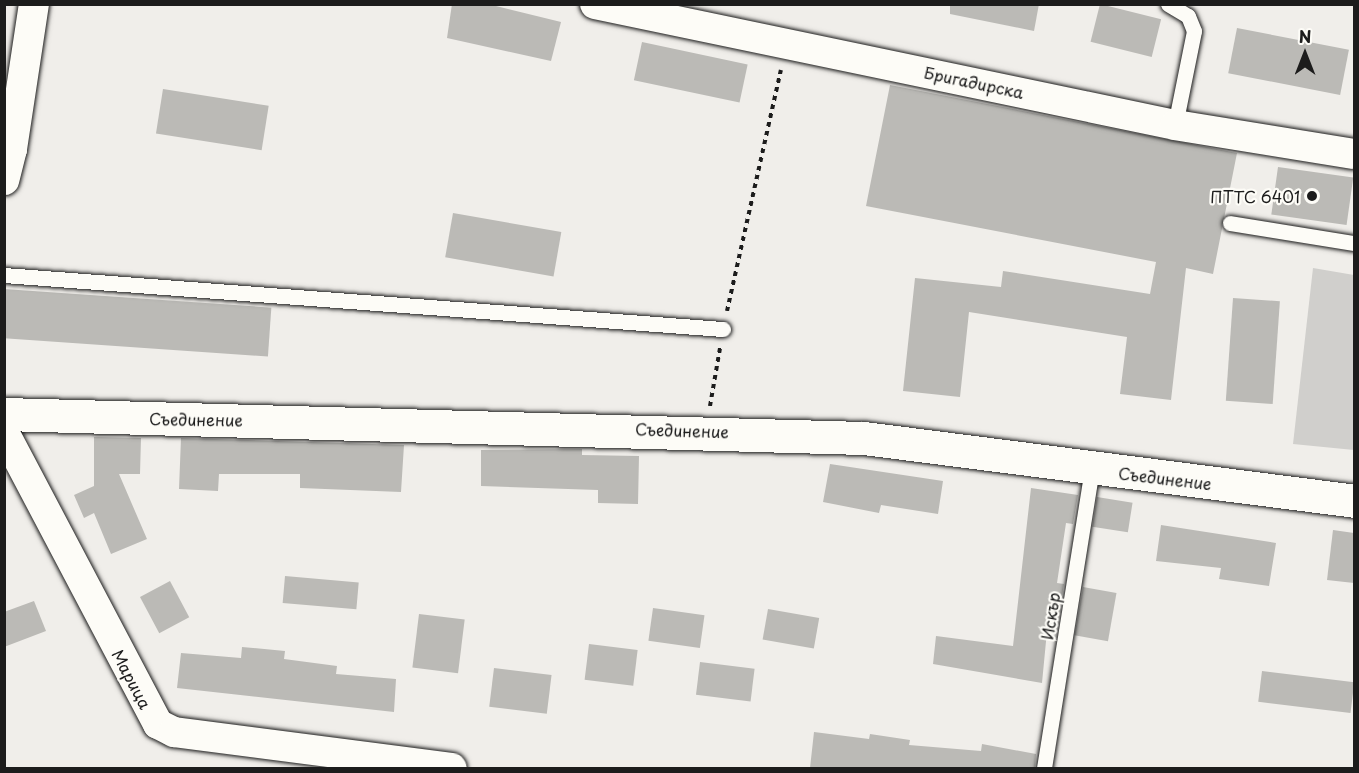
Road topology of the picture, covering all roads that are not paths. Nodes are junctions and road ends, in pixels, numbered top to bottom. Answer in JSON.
{"nodes":[{"id":1,"x":34,"y":4,"type":"edge"},
{"id":2,"x":595,"y":4,"type":"edge"},
{"id":3,"x":1168,"y":4,"type":"edge"},
{"id":4,"x":1175,"y":125,"type":"junction"},
{"id":5,"x":8,"y":147,"type":"edge"},
{"id":6,"x":1354,"y":154,"type":"edge"},
{"id":7,"x":4,"y":180,"type":"edge"},
{"id":8,"x":1230,"y":223,"type":"dead end"},
{"id":9,"x":1354,"y":243,"type":"edge"},
{"id":10,"x":4,"y":275,"type":"edge"},
{"id":11,"x":723,"y":328,"type":"road end"},
{"id":12,"x":4,"y":414,"type":"edge"},
{"id":13,"x":4,"y":432,"type":"edge"},
{"id":14,"x":1092,"y":469,"type":"junction"},
{"id":15,"x":1354,"y":501,"type":"edge"},
{"id":16,"x":377,"y":764,"type":"edge"},
{"id":17,"x":452,"y":768,"type":"edge"},
{"id":18,"x":1044,"y":768,"type":"edge"}],
"edges":[{"from":1,"to":5,"type":"street"},
{"from":2,"to":4,"type":"street","name":"Бригадирска"},
{"from":3,"to":4,"type":"lane"},
{"from":4,"to":6,"type":"street","name":"Бригадирска"},
{"from":5,"to":7,"type":"street"},
{"from":8,"to":9,"type":"lane"},
{"from":10,"to":11,"type":"lane"},
{"from":12,"to":14,"type":"street","name":"Съединение"},
{"from":13,"to":16,"type":"street","name":"Марица"},
{"from":14,"to":15,"type":"street","name":"Съединение"},
{"from":14,"to":18,"type":"lane","name":"Искър"},
{"from":16,"to":17,"type":"street","name":"Марица"}]}
